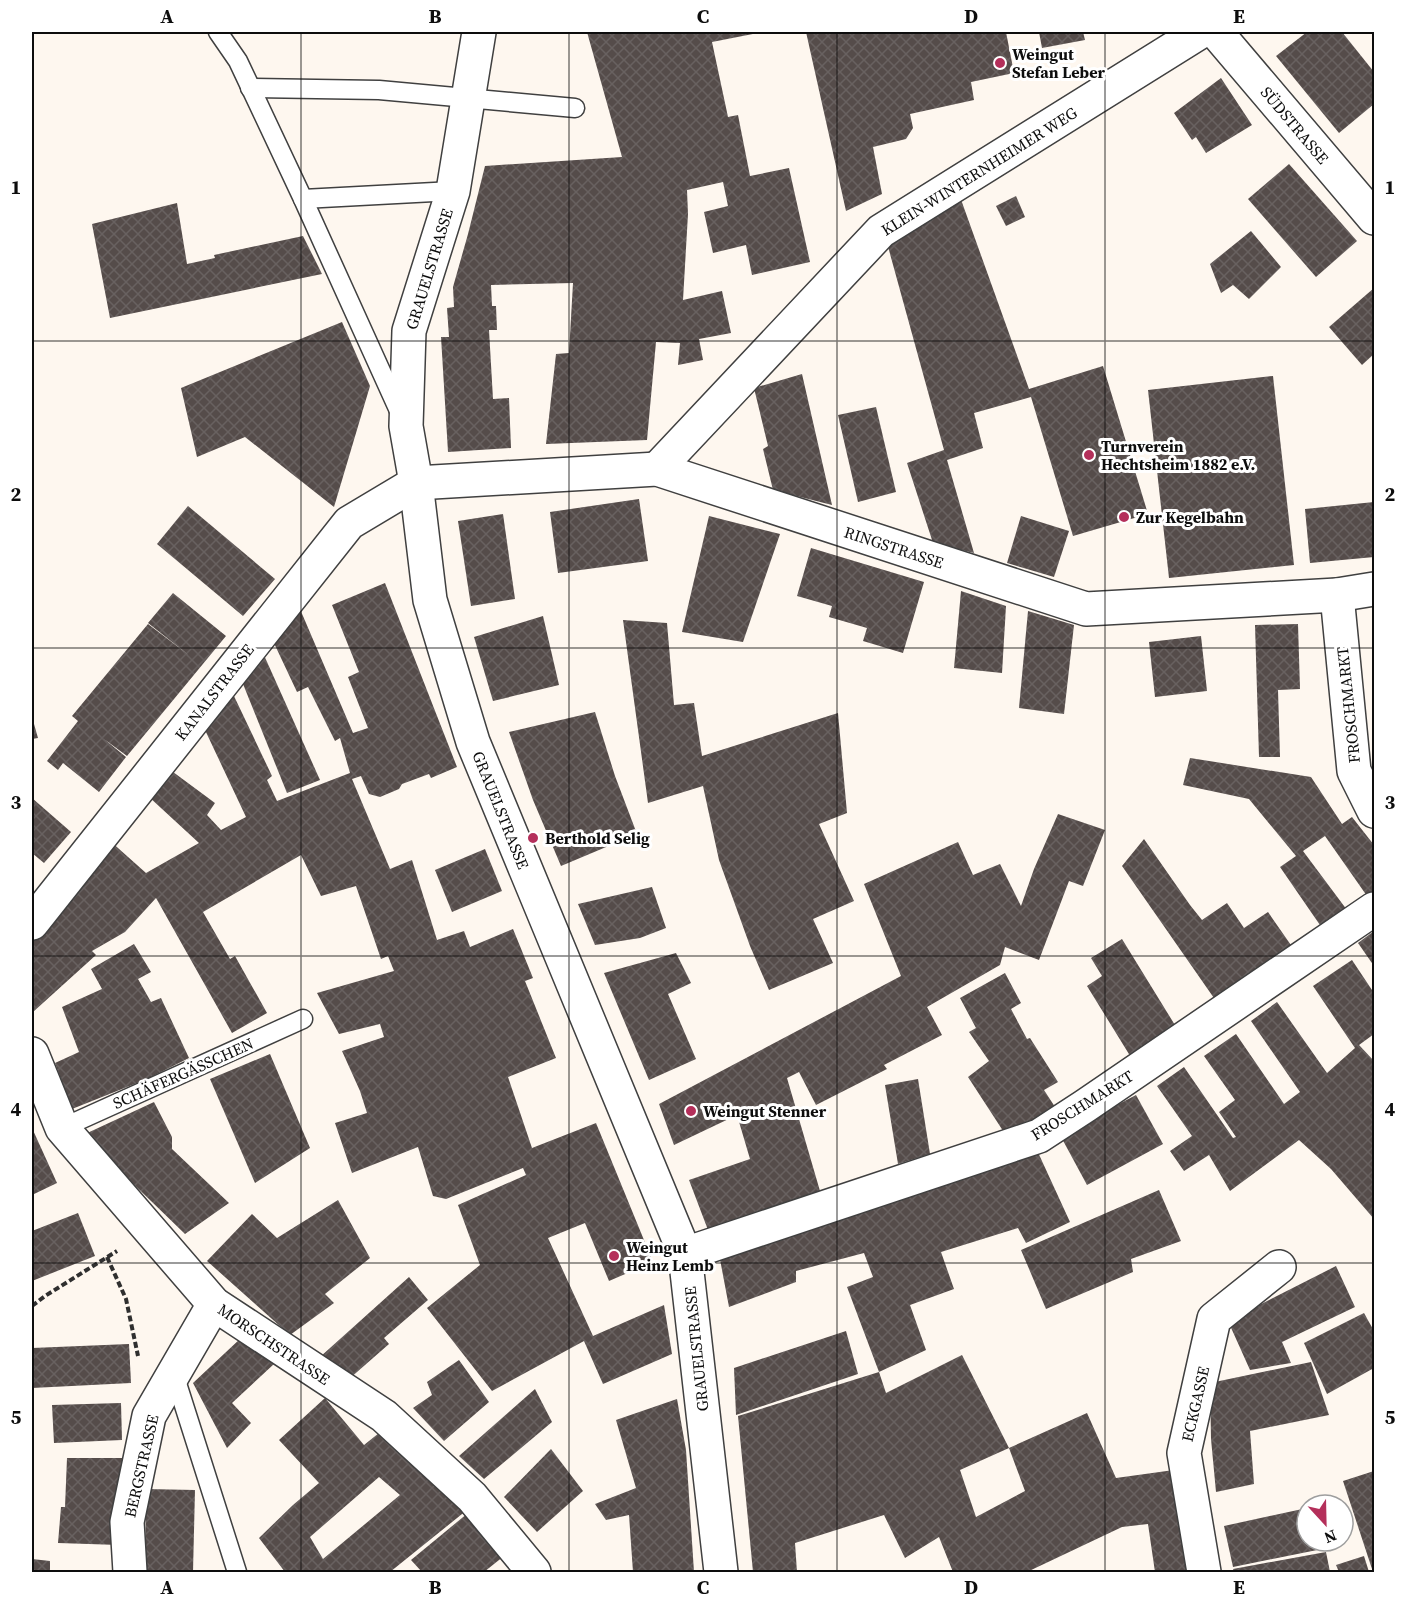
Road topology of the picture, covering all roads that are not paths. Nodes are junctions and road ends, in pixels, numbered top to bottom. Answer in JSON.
{"nodes":[{"id":1,"x":218,"y":32,"type":"edge"},
{"id":2,"x":479,"y":32,"type":"edge"},
{"id":3,"x":1200,"y":32,"type":"edge"},
{"id":4,"x":1216,"y":32,"type":"edge"},
{"id":5,"x":250,"y":88,"type":"junction"},
{"id":6,"x":468,"y":99,"type":"junction"},
{"id":7,"x":574,"y":108,"type":"dead end"},
{"id":8,"x":453,"y":191,"type":"junction"},
{"id":9,"x":303,"y":199,"type":"junction"},
{"id":10,"x":1374,"y":218,"type":"edge"},
{"id":11,"x":406,"y":426,"type":"junction"},
{"id":12,"x":657,"y":469,"type":"junction"},
{"id":13,"x":416,"y":483,"type":"junction"},
{"id":14,"x":1374,"y":589,"type":"edge"},
{"id":15,"x":1337,"y":595,"type":"junction"},
{"id":16,"x":1374,"y":811,"type":"edge"},
{"id":17,"x":1374,"y":909,"type":"edge"},
{"id":18,"x":32,"y":922,"type":"edge"},
{"id":19,"x":303,"y":1018,"type":"dead end"},
{"id":20,"x":32,"y":1054,"type":"edge"},
{"id":21,"x":62,"y":1128,"type":"junction"},
{"id":22,"x":685,"y":1254,"type":"junction"},
{"id":23,"x":1279,"y":1267,"type":"dead end"},
{"id":24,"x":214,"y":1304,"type":"junction"},
{"id":25,"x":174,"y":1374,"type":"junction"},
{"id":26,"x":130,"y":1572,"type":"edge"},
{"id":27,"x":237,"y":1572,"type":"edge"},
{"id":28,"x":534,"y":1572,"type":"edge"},
{"id":29,"x":721,"y":1572,"type":"edge"},
{"id":30,"x":1204,"y":1572,"type":"edge"}],
"edges":[{"from":1,"to":5,"type":"lane"},
{"from":2,"to":6,"type":"street","name":"GRAUELSTRASSE"},
{"from":3,"to":12,"type":"street","name":"KLEIN-WINTERNHEIMER WEG"},
{"from":4,"to":10,"type":"street","name":"SÜDSTRASSE"},
{"from":5,"to":6,"type":"lane"},
{"from":5,"to":9,"type":"lane"},
{"from":6,"to":7,"type":"lane"},
{"from":6,"to":8,"type":"street","name":"GRAUELSTRASSE"},
{"from":8,"to":9,"type":"lane"},
{"from":8,"to":11,"type":"street","name":"GRAUELSTRASSE"},
{"from":9,"to":11,"type":"lane"},
{"from":11,"to":13,"type":"street","name":"GRAUELSTRASSE"},
{"from":12,"to":13,"type":"street","name":"RINGSTRASSE"},
{"from":12,"to":15,"type":"street","name":"RINGSTRASSE"},
{"from":13,"to":18,"type":"street","name":"KANALSTRASSE"},
{"from":13,"to":22,"type":"street","name":"GRAUELSTRASSE"},
{"from":14,"to":15,"type":"street","name":"RINGSTRASSE"},
{"from":15,"to":16,"type":"street","name":"FROSCHMARKT"},
{"from":17,"to":22,"type":"street","name":"FROSCHMARKT"},
{"from":19,"to":21,"type":"lane","name":"SCHÄFERGÄSSCHEN"},
{"from":20,"to":21,"type":"street","name":"MORSCHSTRASSE"},
{"from":21,"to":24,"type":"street","name":"MORSCHSTRASSE"},
{"from":22,"to":29,"type":"street","name":"GRAUELSTRASSE"},
{"from":23,"to":30,"type":"street","name":"ECKGASSE"},
{"from":24,"to":25,"type":"street","name":"BERGSTRASSE"},
{"from":24,"to":28,"type":"street","name":"MORSCHSTRASSE"},
{"from":25,"to":26,"type":"street","name":"BERGSTRASSE"},
{"from":25,"to":27,"type":"lane"}]}
